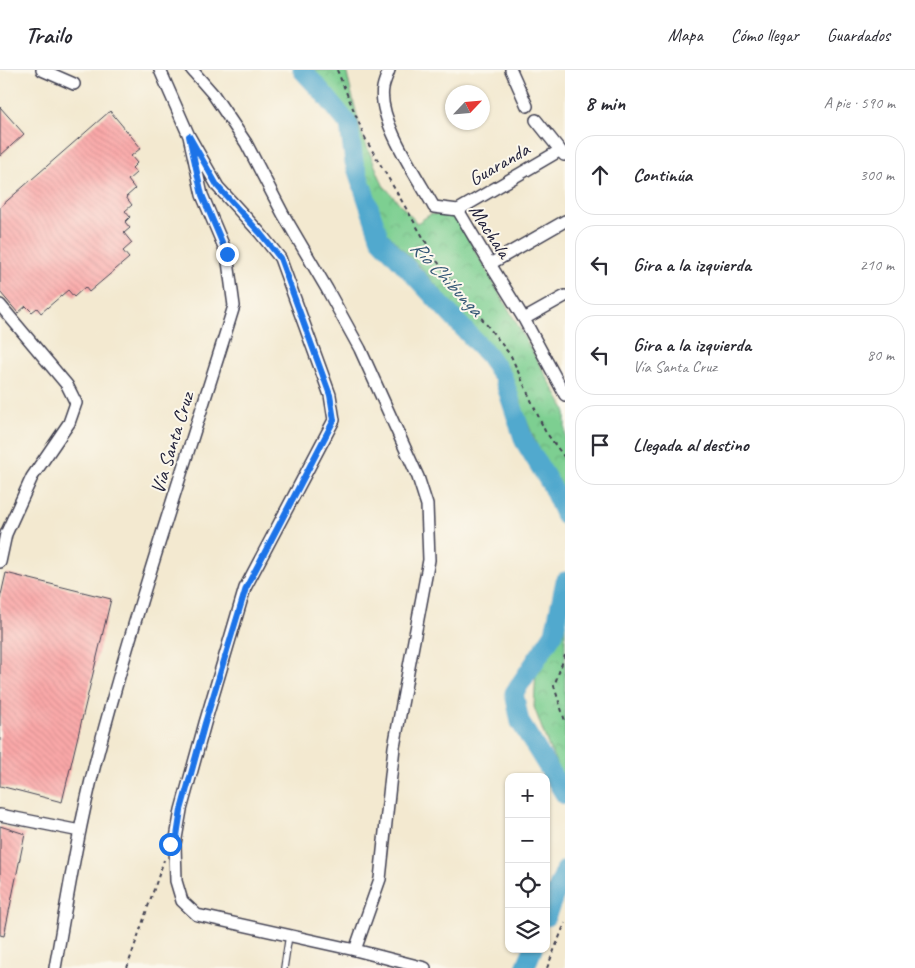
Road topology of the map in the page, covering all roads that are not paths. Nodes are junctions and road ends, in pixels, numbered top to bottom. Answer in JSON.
{"nodes":[{"id":1,"x":42,"y":70,"type":"edge"},
{"id":2,"x":160,"y":70,"type":"edge"},
{"id":3,"x":192,"y":70,"type":"edge"},
{"id":4,"x":389,"y":70,"type":"edge"},
{"id":5,"x":511,"y":70,"type":"edge"},
{"id":6,"x":74,"y":84,"type":"dead end"},
{"id":7,"x":527,"y":106,"type":"dead end"},
{"id":8,"x":536,"y":120,"type":"dead end"},
{"id":9,"x":189,"y":136,"type":"junction"},
{"id":10,"x":562,"y":153,"type":"edge"},
{"id":11,"x":458,"y":210,"type":"junction"},
{"id":12,"x":565,"y":221,"type":"edge"},
{"id":13,"x":490,"y":264,"type":"junction"},
{"id":14,"x":565,"y":296,"type":"edge"},
{"id":15,"x":0,"y":305,"type":"edge"},
{"id":16,"x":524,"y":319,"type":"junction"},
{"id":17,"x":560,"y":375,"type":"edge"},
{"id":18,"x":565,"y":395,"type":"edge"},
{"id":19,"x":0,"y":562,"type":"edge"},
{"id":20,"x":0,"y":815,"type":"edge"},
{"id":21,"x":80,"y":831,"type":"junction"},
{"id":22,"x":289,"y":935,"type":"junction"},
{"id":23,"x":355,"y":950,"type":"junction"},
{"id":24,"x":55,"y":968,"type":"edge"},
{"id":25,"x":284,"y":968,"type":"edge"},
{"id":26,"x":425,"y":968,"type":"edge"}],
"edges":[{"from":1,"to":6,"type":"street"},
{"from":2,"to":9,"type":"street","name":"Vía Santa Cruz"},
{"from":3,"to":23,"type":"street"},
{"from":4,"to":11,"type":"street","name":"Machala"},
{"from":5,"to":7,"type":"street"},
{"from":8,"to":10,"type":"street"},
{"from":9,"to":21,"type":"street","name":"Vía Santa Cruz"},
{"from":9,"to":22,"type":"street"},
{"from":10,"to":11,"type":"street","name":"Guaranda"},
{"from":11,"to":13,"type":"street","name":"Machala"},
{"from":12,"to":13,"type":"street"},
{"from":13,"to":16,"type":"street","name":"Machala"},
{"from":14,"to":16,"type":"street"},
{"from":15,"to":19,"type":"street"},
{"from":16,"to":17,"type":"street","name":"Machala"},
{"from":17,"to":18,"type":"street","name":"Machala"},
{"from":20,"to":21,"type":"street"},
{"from":21,"to":24,"type":"street","name":"Vía Santa Cruz"},
{"from":22,"to":23,"type":"street"},
{"from":22,"to":25,"type":"lane"},
{"from":23,"to":26,"type":"street"}]}
